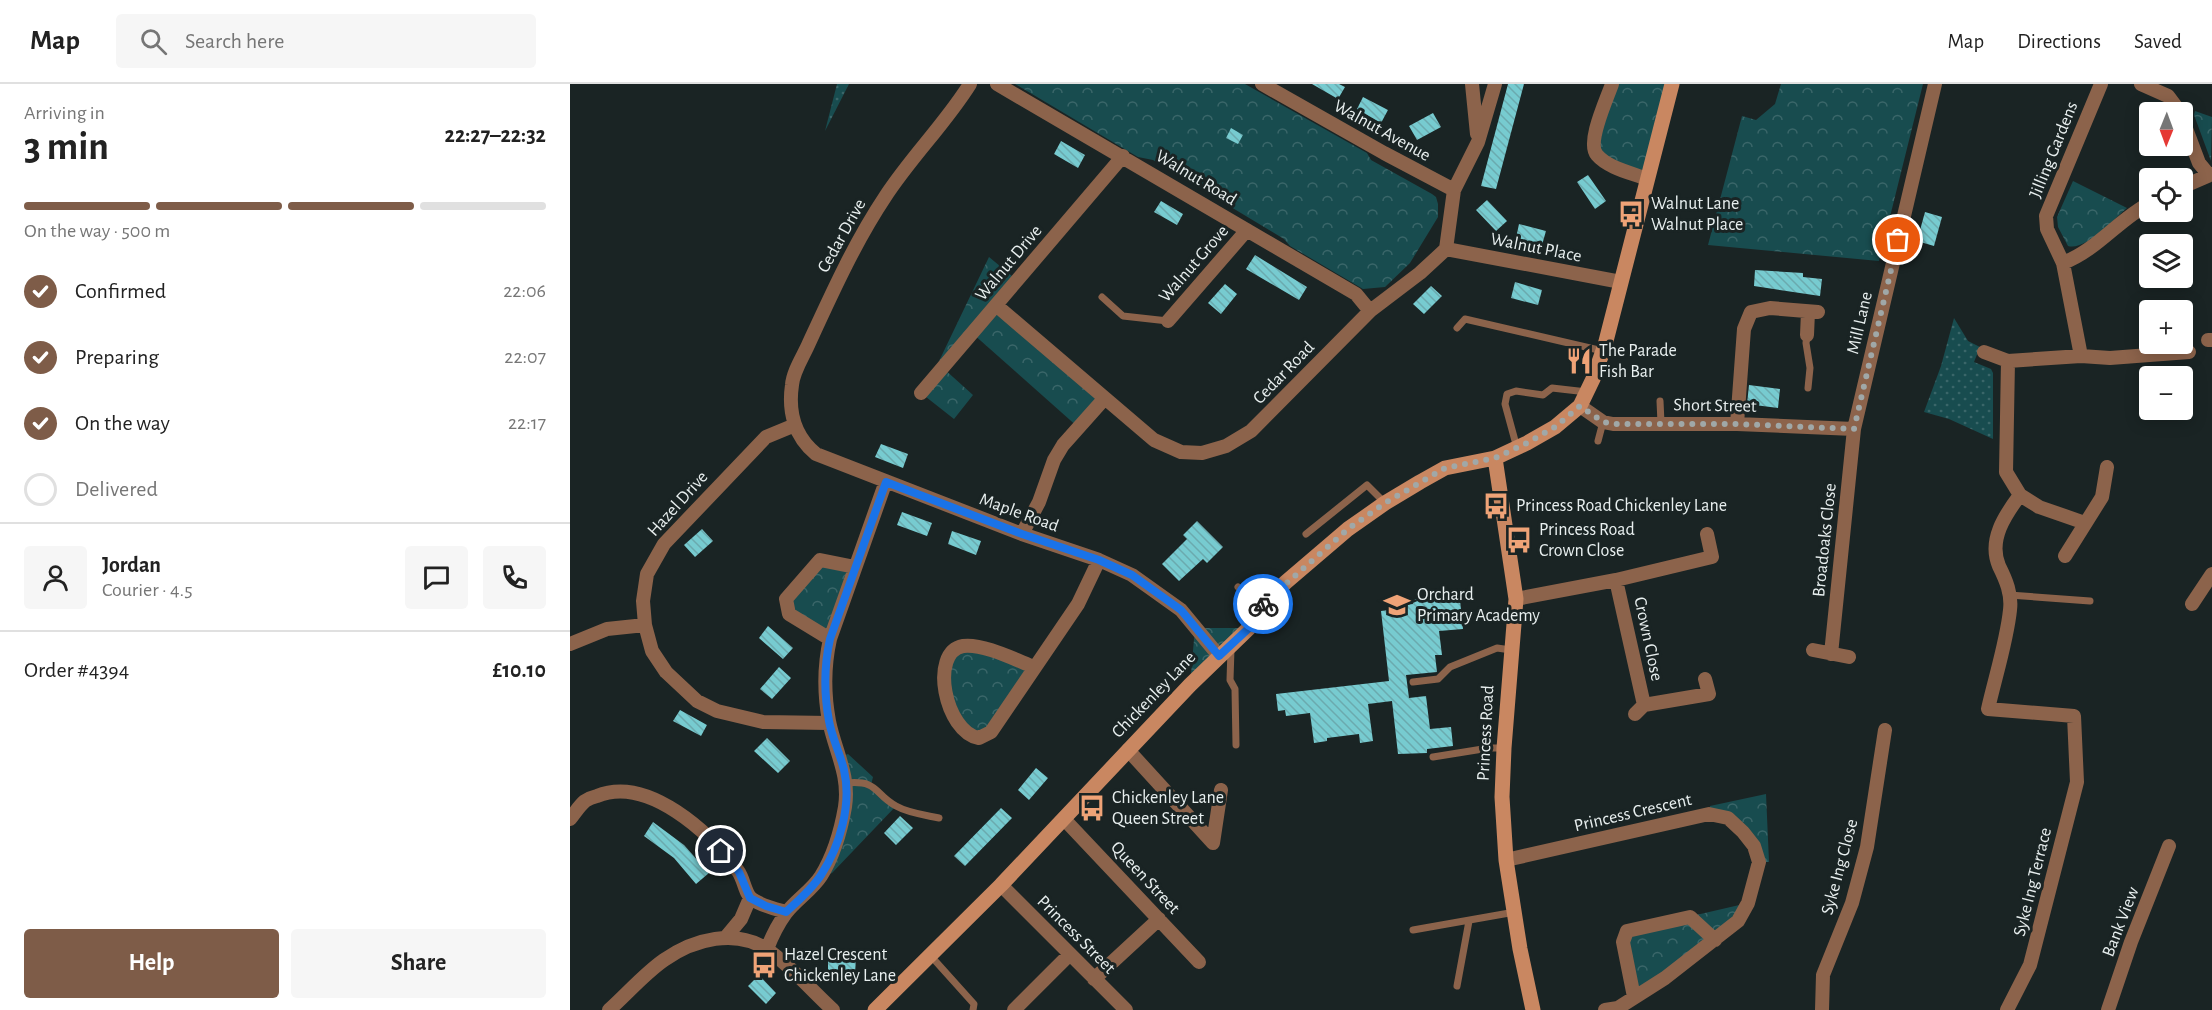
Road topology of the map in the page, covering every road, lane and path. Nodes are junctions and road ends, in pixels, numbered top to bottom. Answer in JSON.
{"nodes":[{"id":1,"x":970,"y":84,"type":"edge"},
{"id":2,"x":997,"y":84,"type":"edge"},
{"id":3,"x":1262,"y":84,"type":"edge"},
{"id":4,"x":1472,"y":84,"type":"edge"},
{"id":5,"x":1495,"y":84,"type":"edge"},
{"id":6,"x":1612,"y":84,"type":"edge"},
{"id":7,"x":1672,"y":84,"type":"edge"},
{"id":8,"x":1935,"y":84,"type":"edge"},
{"id":9,"x":2101,"y":84,"type":"edge"},
{"id":10,"x":2141,"y":84,"type":"edge"},
{"id":11,"x":2172,"y":102,"type":"edge"},
{"id":12,"x":1478,"y":142,"type":"junction"},
{"id":13,"x":2193,"y":147,"type":"edge"},
{"id":14,"x":1123,"y":156,"type":"junction"},
{"id":15,"x":2210,"y":175,"type":"edge"},
{"id":16,"x":1647,"y":179,"type":"junction"},
{"id":17,"x":2193,"y":182,"type":"edge"},
{"id":18,"x":1454,"y":190,"type":"junction"},
{"id":19,"x":2139,"y":209,"type":"edge"},
{"id":20,"x":1247,"y":230,"type":"junction"},
{"id":21,"x":1446,"y":249,"type":"junction"},
{"id":22,"x":2063,"y":263,"type":"junction"},
{"id":23,"x":1621,"y":282,"type":"junction"},
{"id":24,"x":1102,"y":297,"type":"dead end"},
{"id":25,"x":996,"y":306,"type":"junction"},
{"id":26,"x":1370,"y":311,"type":"junction"},
{"id":27,"x":1168,"y":321,"type":"joint"},
{"id":28,"x":1457,"y":328,"type":"dead end"},
{"id":29,"x":1807,"y":335,"type":"joint"},
{"id":30,"x":1603,"y":351,"type":"junction"},
{"id":31,"x":1984,"y":352,"type":"dead end"},
{"id":32,"x":2163,"y":354,"type":"edge"},
{"id":33,"x":2081,"y":356,"type":"junction"},
{"id":34,"x":2008,"y":361,"type":"junction"},
{"id":35,"x":1808,"y":388,"type":"dead end"},
{"id":36,"x":1587,"y":392,"type":"junction"},
{"id":37,"x":921,"y":393,"type":"dead end"},
{"id":38,"x":1104,"y":399,"type":"junction"},
{"id":39,"x":1660,"y":401,"type":"dead end"},
{"id":40,"x":1580,"y":406,"type":"junction"},
{"id":41,"x":1603,"y":422,"type":"junction"},
{"id":42,"x":1661,"y":423,"type":"junction"},
{"id":43,"x":1737,"y":424,"type":"junction"},
{"id":44,"x":795,"y":425,"type":"junction"},
{"id":45,"x":1854,"y":429,"type":"junction"},
{"id":46,"x":1598,"y":441,"type":"dead end"},
{"id":47,"x":1516,"y":448,"type":"junction"},
{"id":48,"x":1495,"y":458,"type":"junction"},
{"id":49,"x":2107,"y":467,"type":"dead end"},
{"id":50,"x":886,"y":482,"type":"junction"},
{"id":51,"x":2020,"y":495,"type":"junction"},
{"id":52,"x":1385,"y":503,"type":"junction"},
{"id":53,"x":2085,"y":523,"type":"junction"},
{"id":54,"x":1022,"y":534,"type":"junction"},
{"id":55,"x":1306,"y":534,"type":"dead end"},
{"id":56,"x":1707,"y":534,"type":"dead end"},
{"id":57,"x":2066,"y":556,"type":"dead end"},
{"id":58,"x":1099,"y":560,"type":"junction"},
{"id":59,"x":855,"y":567,"type":"junction"},
{"id":60,"x":2212,"y":574,"type":"edge"},
{"id":61,"x":1616,"y":580,"type":"junction"},
{"id":62,"x":1238,"y":587,"type":"dead end"},
{"id":63,"x":2009,"y":596,"type":"junction"},
{"id":64,"x":1516,"y":599,"type":"junction"},
{"id":65,"x":2090,"y":601,"type":"dead end"},
{"id":66,"x":2192,"y":604,"type":"dead end"},
{"id":67,"x":1259,"y":608,"type":"junction"},
{"id":68,"x":645,"y":625,"type":"junction"},
{"id":69,"x":830,"y":639,"type":"junction"},
{"id":70,"x":570,"y":644,"type":"edge"},
{"id":71,"x":1231,"y":645,"type":"junction"},
{"id":72,"x":1511,"y":650,"type":"junction"},
{"id":73,"x":1813,"y":650,"type":"dead end"},
{"id":74,"x":1831,"y":654,"type":"junction"},
{"id":75,"x":1219,"y":656,"type":"junction"},
{"id":76,"x":1849,"y":657,"type":"dead end"},
{"id":77,"x":1034,"y":667,"type":"junction"},
{"id":78,"x":1705,"y":679,"type":"dead end"},
{"id":79,"x":1413,"y":682,"type":"dead end"},
{"id":80,"x":829,"y":723,"type":"junction"},
{"id":81,"x":1885,"y":730,"type":"dead end"},
{"id":82,"x":1236,"y":745,"type":"dead end"},
{"id":83,"x":1504,"y":748,"type":"junction"},
{"id":84,"x":1128,"y":750,"type":"junction"},
{"id":85,"x":1433,"y":757,"type":"dead end"},
{"id":86,"x":846,"y":783,"type":"junction"},
{"id":87,"x":1221,"y":790,"type":"dead end"},
{"id":88,"x":939,"y":818,"type":"dead end"},
{"id":89,"x":570,"y":819,"type":"edge"},
{"id":90,"x":1064,"y":819,"type":"junction"},
{"id":91,"x":2169,"y":846,"type":"dead end"},
{"id":92,"x":1506,"y":860,"type":"junction"},
{"id":93,"x":1001,"y":885,"type":"junction"},
{"id":94,"x":750,"y":898,"type":"junction"},
{"id":95,"x":786,"y":912,"type":"junction"},
{"id":96,"x":1515,"y":912,"type":"junction"},
{"id":97,"x":1159,"y":919,"type":"junction"},
{"id":98,"x":1469,"y":921,"type":"junction"},
{"id":99,"x":1413,"y":930,"type":"dead end"},
{"id":100,"x":726,"y":937,"type":"junction"},
{"id":101,"x":1715,"y":940,"type":"junction"},
{"id":102,"x":767,"y":950,"type":"junction"},
{"id":103,"x":930,"y":955,"type":"junction"},
{"id":104,"x":1069,"y":955,"type":"junction"},
{"id":105,"x":1199,"y":962,"type":"dead end"},
{"id":106,"x":1094,"y":979,"type":"junction"},
{"id":107,"x":1457,"y":986,"type":"dead end"},
{"id":108,"x":1634,"y":997,"type":"junction"},
{"id":109,"x":609,"y":1010,"type":"edge"},
{"id":110,"x":833,"y":1010,"type":"edge"},
{"id":111,"x":874,"y":1010,"type":"edge"},
{"id":112,"x":973,"y":1010,"type":"edge"},
{"id":113,"x":1014,"y":1010,"type":"edge"},
{"id":114,"x":1126,"y":1010,"type":"edge"},
{"id":115,"x":1533,"y":1010,"type":"edge"},
{"id":116,"x":1605,"y":1010,"type":"edge"},
{"id":117,"x":1822,"y":1010,"type":"edge"},
{"id":118,"x":2007,"y":1010,"type":"edge"},
{"id":119,"x":2108,"y":1010,"type":"edge"}],
"edges":[{"from":1,"to":44,"type":"street","name":"Cedar Drive"},
{"from":2,"to":14,"type":"street","name":"Walnut Road"},
{"from":3,"to":18,"type":"street","name":"Walnut Avenue"},
{"from":4,"to":12,"type":"street"},
{"from":5,"to":12,"type":"street"},
{"from":6,"to":16,"type":"street"},
{"from":7,"to":16,"type":"street"},
{"from":8,"to":45,"type":"street","name":"Mill Lane"},
{"from":9,"to":22,"type":"street","name":"Jilling Gardens"},
{"from":10,"to":11,"type":"street"},
{"from":12,"to":18,"type":"street"},
{"from":13,"to":15,"type":"street"},
{"from":14,"to":20,"type":"street","name":"Walnut Road"},
{"from":14,"to":25,"type":"street","name":"Walnut Drive"},
{"from":15,"to":17,"type":"street"},
{"from":16,"to":23,"type":"street"},
{"from":18,"to":21,"type":"street"},
{"from":19,"to":22,"type":"street"},
{"from":20,"to":26,"type":"street","name":"Walnut Road"},
{"from":20,"to":27,"type":"street","name":"Walnut Grove"},
{"from":21,"to":23,"type":"street","name":"Walnut Place"},
{"from":21,"to":26,"type":"street","name":"Cedar Road"},
{"from":22,"to":33,"type":"street","name":"Jilling Gardens"},
{"from":23,"to":30,"type":"street"},
{"from":24,"to":27,"type":"lane"},
{"from":25,"to":37,"type":"street","name":"Walnut Drive"},
{"from":25,"to":38,"type":"street","name":"Cedar Road"},
{"from":26,"to":38,"type":"street","name":"Cedar Road"},
{"from":28,"to":30,"type":"lane"},
{"from":29,"to":35,"type":"lane"},
{"from":29,"to":43,"type":"street"},
{"from":30,"to":36,"type":"street"},
{"from":31,"to":34,"type":"street"},
{"from":32,"to":33,"type":"street"},
{"from":33,"to":34,"type":"street"},
{"from":34,"to":51,"type":"street"},
{"from":36,"to":40,"type":"street"},
{"from":36,"to":47,"type":"lane"},
{"from":38,"to":54,"type":"street"},
{"from":39,"to":42,"type":"lane"},
{"from":40,"to":41,"type":"street"},
{"from":40,"to":47,"type":"street","name":"Chickenley Lane"},
{"from":41,"to":42,"type":"street","name":"Short Street"},
{"from":41,"to":46,"type":"lane"},
{"from":42,"to":43,"type":"street","name":"Short Street"},
{"from":43,"to":45,"type":"street","name":"Short Street"},
{"from":44,"to":50,"type":"street","name":"Maple Road"},
{"from":44,"to":68,"type":"street","name":"Hazel Drive"},
{"from":45,"to":74,"type":"street","name":"Broadoaks Close"},
{"from":47,"to":48,"type":"street","name":"Chickenley Lane"},
{"from":48,"to":52,"type":"street","name":"Chickenley Lane"},
{"from":48,"to":64,"type":"street","name":"Princess Road"},
{"from":49,"to":53,"type":"street"},
{"from":50,"to":54,"type":"street","name":"Maple Road"},
{"from":50,"to":59,"type":"street"},
{"from":51,"to":53,"type":"street"},
{"from":51,"to":63,"type":"street"},
{"from":52,"to":55,"type":"lane"},
{"from":52,"to":67,"type":"street","name":"Chickenley Lane"},
{"from":53,"to":57,"type":"street"},
{"from":54,"to":58,"type":"street","name":"Maple Road"},
{"from":56,"to":61,"type":"street","name":"Crown Close"},
{"from":58,"to":75,"type":"street","name":"Maple Road"},
{"from":58,"to":77,"type":"street"},
{"from":59,"to":69,"type":"street"},
{"from":59,"to":69,"type":"street"},
{"from":60,"to":66,"type":"street"},
{"from":61,"to":64,"type":"street","name":"Crown Close"},
{"from":61,"to":78,"type":"street","name":"Crown Close"},
{"from":62,"to":67,"type":"lane"},
{"from":63,"to":65,"type":"lane"},
{"from":63,"to":118,"type":"street","name":"Syke Ing Terrace"},
{"from":64,"to":72,"type":"street","name":"Princess Road"},
{"from":67,"to":71,"type":"street","name":"Chickenley Lane"},
{"from":68,"to":70,"type":"street"},
{"from":68,"to":80,"type":"street","name":"Hazel Drive"},
{"from":69,"to":80,"type":"street"},
{"from":71,"to":75,"type":"street","name":"Chickenley Lane"},
{"from":71,"to":82,"type":"lane"},
{"from":72,"to":79,"type":"lane"},
{"from":72,"to":83,"type":"street","name":"Princess Road"},
{"from":73,"to":74,"type":"street"},
{"from":74,"to":76,"type":"street"},
{"from":75,"to":84,"type":"street","name":"Chickenley Lane"},
{"from":77,"to":77,"type":"street"},
{"from":80,"to":86,"type":"street"},
{"from":81,"to":117,"type":"street","name":"Syke Ing Close"},
{"from":83,"to":85,"type":"lane"},
{"from":83,"to":92,"type":"street","name":"Princess Road"},
{"from":84,"to":87,"type":"street"},
{"from":84,"to":90,"type":"street","name":"Chickenley Lane"},
{"from":86,"to":88,"type":"lane"},
{"from":86,"to":95,"type":"street"},
{"from":89,"to":94,"type":"street"},
{"from":90,"to":93,"type":"street","name":"Chickenley Lane"},
{"from":90,"to":97,"type":"street","name":"Queen Street"},
{"from":91,"to":119,"type":"street","name":"Bank View"},
{"from":92,"to":96,"type":"street","name":"Princess Road"},
{"from":92,"to":101,"type":"street","name":"Princess Crescent"},
{"from":93,"to":103,"type":"street","name":"Chickenley Lane"},
{"from":93,"to":104,"type":"street","name":"Princess Street"},
{"from":94,"to":95,"type":"street"},
{"from":94,"to":100,"type":"street"},
{"from":95,"to":102,"type":"street"},
{"from":96,"to":98,"type":"lane"},
{"from":96,"to":115,"type":"street","name":"Princess Road"},
{"from":97,"to":105,"type":"street","name":"Queen Street"},
{"from":97,"to":106,"type":"street"},
{"from":98,"to":99,"type":"lane"},
{"from":98,"to":107,"type":"lane"},
{"from":100,"to":102,"type":"street"},
{"from":100,"to":109,"type":"street"},
{"from":101,"to":108,"type":"street","name":"Princess Crescent"},
{"from":101,"to":108,"type":"street"},
{"from":102,"to":110,"type":"street"},
{"from":103,"to":111,"type":"street","name":"Chickenley Lane"},
{"from":103,"to":112,"type":"lane"},
{"from":104,"to":106,"type":"street","name":"Princess Street"},
{"from":104,"to":113,"type":"street"},
{"from":106,"to":114,"type":"street","name":"Princess Street"},
{"from":108,"to":116,"type":"street","name":"Princess Crescent"}]}
